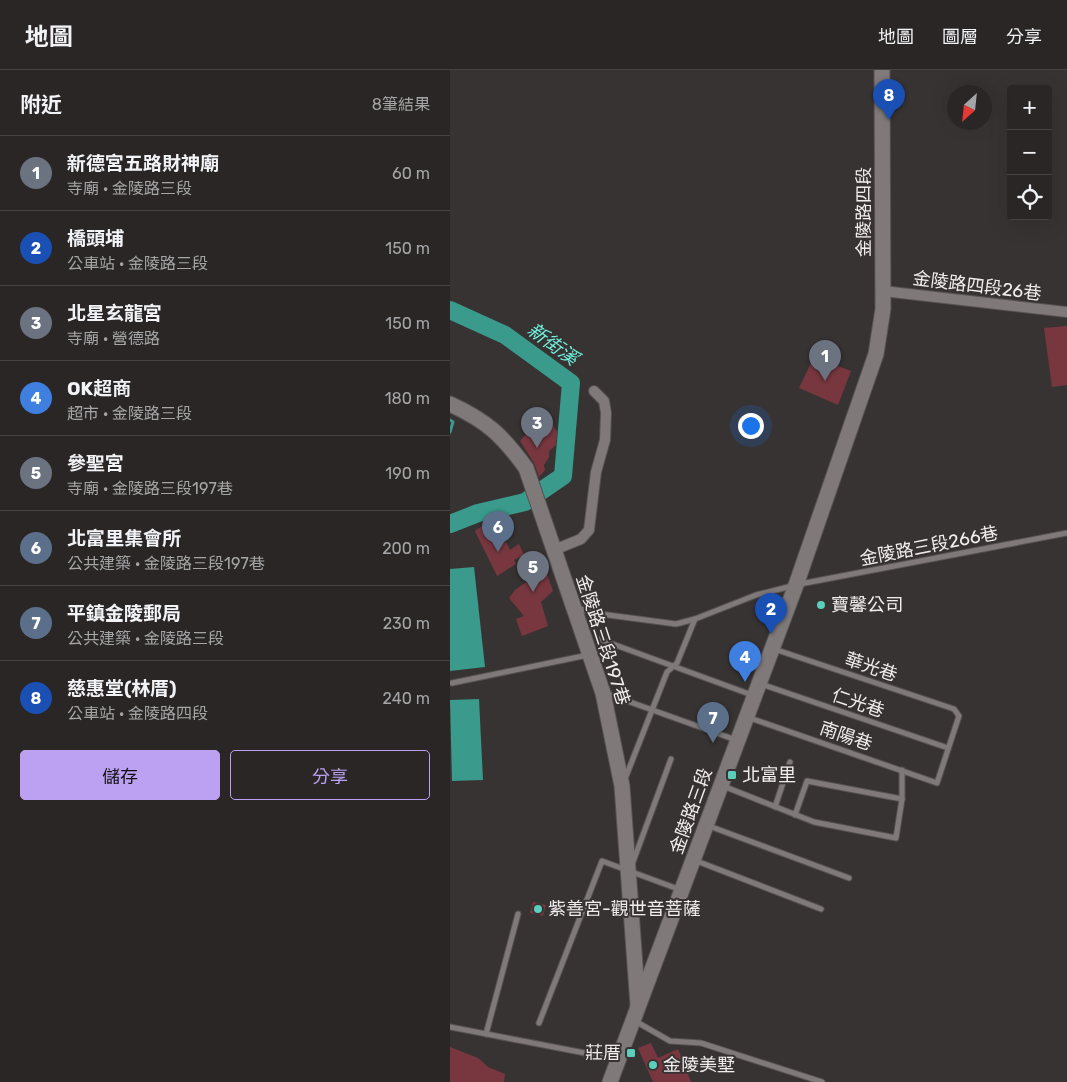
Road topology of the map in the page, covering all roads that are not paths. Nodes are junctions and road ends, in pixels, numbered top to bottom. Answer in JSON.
{"nodes":[{"id":1,"x":882,"y":70,"type":"edge"},
{"id":2,"x":883,"y":291,"type":"junction"},
{"id":3,"x":1067,"y":312,"type":"edge"},
{"id":4,"x":876,"y":354,"type":"joint"},
{"id":5,"x":594,"y":391,"type":"dead end"},
{"id":6,"x":450,"y":404,"type":"edge"},
{"id":7,"x":1067,"y":534,"type":"edge"},
{"id":8,"x":554,"y":550,"type":"junction"},
{"id":9,"x":796,"y":585,"type":"junction"},
{"id":10,"x":574,"y":606,"type":"junction"},
{"id":11,"x":696,"y":619,"type":"junction"},
{"id":12,"x":599,"y":639,"type":"dead end"},
{"id":13,"x":771,"y":648,"type":"junction"},
{"id":14,"x":589,"y":655,"type":"junction"},
{"id":15,"x":673,"y":666,"type":"junction"},
{"id":16,"x":452,"y":683,"type":"dead end"},
{"id":17,"x":755,"y":689,"type":"junction"},
{"id":18,"x":603,"y":693,"type":"junction"},
{"id":19,"x":653,"y":709,"type":"junction"},
{"id":20,"x":746,"y":717,"type":"junction"},
{"id":21,"x":736,"y":740,"type":"junction"},
{"id":22,"x":948,"y":748,"type":"junction"},
{"id":23,"x":671,"y":759,"type":"dead end"},
{"id":24,"x":790,"y":762,"type":"dead end"},
{"id":25,"x":902,"y":770,"type":"junction"},
{"id":26,"x":720,"y":785,"type":"junction"},
{"id":27,"x":622,"y":786,"type":"junction"},
{"id":28,"x":902,"y":799,"type":"junction"},
{"id":29,"x":775,"y":807,"type":"junction"},
{"id":30,"x":795,"y":815,"type":"junction"},
{"id":31,"x":706,"y":825,"type":"junction"},
{"id":32,"x":693,"y":860,"type":"junction"},
{"id":33,"x":628,"y":869,"type":"junction"},
{"id":34,"x":849,"y":878,"type":"dead end"},
{"id":35,"x":683,"y":891,"type":"junction"},
{"id":36,"x":821,"y":909,"type":"dead end"},
{"id":37,"x":518,"y":914,"type":"dead end"},
{"id":38,"x":636,"y":1016,"type":"junction"},
{"id":39,"x":539,"y":1023,"type":"dead end"},
{"id":40,"x":450,"y":1026,"type":"edge"},
{"id":41,"x":486,"y":1034,"type":"junction"},
{"id":42,"x":618,"y":1060,"type":"junction"},
{"id":43,"x":610,"y":1082,"type":"edge"},
{"id":44,"x":822,"y":1082,"type":"edge"}],
"edges":[{"from":1,"to":2,"type":"main road","name":"金陵路四段"},
{"from":2,"to":3,"type":"street","name":"金陵路四段26巷"},
{"from":2,"to":4,"type":"main road","name":"金陵路四段"},
{"from":4,"to":9,"type":"main road","name":"金陵路三段"},
{"from":5,"to":8,"type":"street"},
{"from":6,"to":8,"type":"main road","name":"金陵路三段197巷"},
{"from":7,"to":9,"type":"lane","name":"金陵路三段266巷"},
{"from":8,"to":10,"type":"main road","name":"金陵路三段197巷"},
{"from":9,"to":11,"type":"lane","name":"金陵路三段266巷"},
{"from":9,"to":13,"type":"main road","name":"金陵路三段"},
{"from":10,"to":11,"type":"lane","name":"金陵路三段266巷"},
{"from":10,"to":14,"type":"main road","name":"金陵路三段197巷"},
{"from":11,"to":15,"type":"lane"},
{"from":12,"to":15,"type":"lane","name":"仁光巷"},
{"from":13,"to":17,"type":"main road","name":"金陵路三段"},
{"from":13,"to":22,"type":"lane","name":"華光巷"},
{"from":14,"to":16,"type":"lane"},
{"from":14,"to":18,"type":"main road","name":"金陵路三段197巷"},
{"from":15,"to":17,"type":"lane","name":"仁光巷"},
{"from":15,"to":19,"type":"lane"},
{"from":17,"to":20,"type":"main road","name":"金陵路三段"},
{"from":17,"to":22,"type":"lane","name":"仁光巷"},
{"from":18,"to":19,"type":"lane"},
{"from":18,"to":27,"type":"main road","name":"金陵路三段197巷"},
{"from":19,"to":21,"type":"lane"},
{"from":19,"to":27,"type":"lane"},
{"from":20,"to":21,"type":"main road","name":"金陵路三段"},
{"from":20,"to":25,"type":"lane","name":"南陽巷"},
{"from":21,"to":26,"type":"main road","name":"金陵路三段"},
{"from":22,"to":25,"type":"lane","name":"南陽巷"},
{"from":23,"to":33,"type":"lane"},
{"from":24,"to":29,"type":"lane"},
{"from":25,"to":28,"type":"lane"},
{"from":26,"to":29,"type":"lane"},
{"from":26,"to":31,"type":"main road","name":"金陵路三段"},
{"from":27,"to":33,"type":"main road","name":"金陵路三段197巷"},
{"from":28,"to":30,"type":"lane"},
{"from":28,"to":30,"type":"lane"},
{"from":29,"to":30,"type":"lane"},
{"from":31,"to":32,"type":"main road","name":"金陵路三段"},
{"from":31,"to":34,"type":"lane"},
{"from":32,"to":35,"type":"main road","name":"金陵路三段"},
{"from":32,"to":36,"type":"lane"},
{"from":33,"to":35,"type":"lane"},
{"from":33,"to":38,"type":"main road","name":"金陵路三段197巷"},
{"from":33,"to":39,"type":"lane"},
{"from":35,"to":38,"type":"main road","name":"金陵路三段"},
{"from":37,"to":41,"type":"lane"},
{"from":38,"to":42,"type":"main road","name":"金陵路三段"},
{"from":38,"to":44,"type":"lane"},
{"from":40,"to":41,"type":"lane"},
{"from":41,"to":42,"type":"lane"},
{"from":42,"to":43,"type":"main road","name":"金陵路三段"}]}
